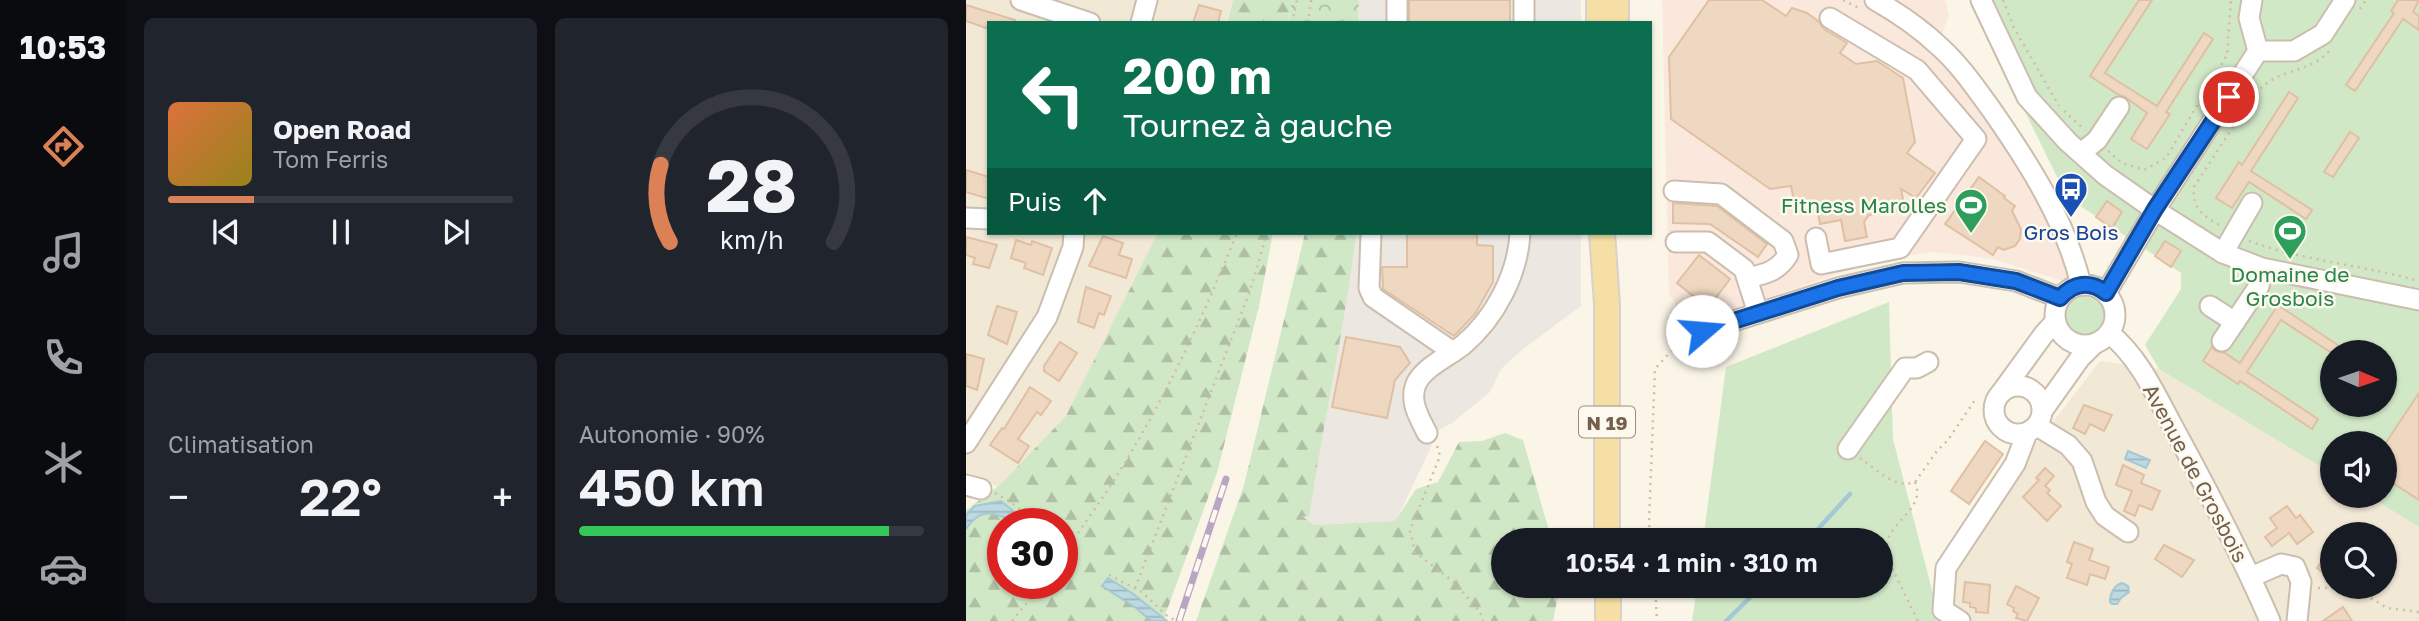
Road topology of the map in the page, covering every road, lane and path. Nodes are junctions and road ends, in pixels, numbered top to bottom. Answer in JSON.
{"nodes":[{"id":1,"x":1021,"y":0,"type":"edge"},
{"id":2,"x":1147,"y":0,"type":"edge"},
{"id":3,"x":1297,"y":0,"type":"edge"},
{"id":4,"x":1311,"y":0,"type":"edge"},
{"id":5,"x":1398,"y":0,"type":"edge"},
{"id":6,"x":1524,"y":0,"type":"edge"},
{"id":7,"x":1599,"y":0,"type":"edge"},
{"id":8,"x":1616,"y":0,"type":"edge"},
{"id":9,"x":1875,"y":0,"type":"edge"},
{"id":10,"x":1982,"y":0,"type":"edge"},
{"id":11,"x":2252,"y":0,"type":"edge"},
{"id":12,"x":2366,"y":0,"type":"edge"},
{"id":13,"x":2352,"y":5,"type":"edge"},
{"id":14,"x":1829,"y":18,"type":"dead end"},
{"id":15,"x":1084,"y":21,"type":"edge"},
{"id":16,"x":1142,"y":21,"type":"edge"},
{"id":17,"x":1292,"y":21,"type":"edge"},
{"id":18,"x":1308,"y":21,"type":"edge"},
{"id":19,"x":1397,"y":21,"type":"edge"},
{"id":20,"x":1524,"y":21,"type":"edge"},
{"id":21,"x":1599,"y":21,"type":"edge"},
{"id":22,"x":1616,"y":21,"type":"edge"},
{"id":23,"x":1940,"y":47,"type":"junction"},
{"id":24,"x":2334,"y":47,"type":"dead end"},
{"id":25,"x":2258,"y":51,"type":"junction"},
{"id":26,"x":1917,"y":70,"type":"junction"},
{"id":27,"x":2119,"y":107,"type":"dead end"},
{"id":28,"x":2081,"y":153,"type":"junction"},
{"id":29,"x":1674,"y":191,"type":"dead end"},
{"id":30,"x":2049,"y":202,"type":"junction"},
{"id":31,"x":2252,"y":203,"type":"dead end"},
{"id":32,"x":2155,"y":209,"type":"junction"},
{"id":33,"x":966,"y":218,"type":"edge"},
{"id":34,"x":987,"y":219,"type":"edge"},
{"id":35,"x":2233,"y":233,"type":"junction"},
{"id":36,"x":1074,"y":235,"type":"edge"},
{"id":37,"x":1236,"y":235,"type":"edge"},
{"id":38,"x":1267,"y":235,"type":"edge"},
{"id":39,"x":1371,"y":235,"type":"edge"},
{"id":40,"x":1520,"y":235,"type":"edge"},
{"id":41,"x":1602,"y":235,"type":"edge"},
{"id":42,"x":1613,"y":235,"type":"edge"},
{"id":43,"x":1816,"y":237,"type":"dead end"},
{"id":44,"x":1676,"y":242,"type":"dead end"},
{"id":45,"x":2223,"y":253,"type":"junction"},
{"id":46,"x":2262,"y":268,"type":"junction"},
{"id":47,"x":1747,"y":278,"type":"junction"},
{"id":48,"x":2419,"y":281,"type":"edge"},
{"id":49,"x":2081,"y":285,"type":"junction"},
{"id":50,"x":2103,"y":291,"type":"junction"},
{"id":51,"x":2060,"y":298,"type":"junction"},
{"id":52,"x":2419,"y":300,"type":"edge"},
{"id":53,"x":1607,"y":304,"type":"junction"},
{"id":54,"x":2210,"y":306,"type":"dead end"},
{"id":55,"x":1758,"y":313,"type":"junction"},
{"id":56,"x":2056,"y":322,"type":"junction"},
{"id":57,"x":2235,"y":323,"type":"junction"},
{"id":58,"x":1702,"y":331,"type":"joint"},
{"id":59,"x":2101,"y":338,"type":"junction"},
{"id":60,"x":2222,"y":341,"type":"dead end"},
{"id":61,"x":1453,"y":352,"type":"junction"},
{"id":62,"x":1928,"y":362,"type":"dead end"},
{"id":63,"x":1976,"y":397,"type":"dead end"},
{"id":64,"x":1998,"y":398,"type":"junction"},
{"id":65,"x":2036,"y":423,"type":"junction"},
{"id":66,"x":1427,"y":432,"type":"joint"},
{"id":67,"x":966,"y":443,"type":"edge"},
{"id":68,"x":1847,"y":449,"type":"joint"},
{"id":69,"x":1915,"y":482,"type":"junction"},
{"id":70,"x":974,"y":487,"type":"edge"},
{"id":71,"x":1018,"y":508,"type":"edge"},
{"id":72,"x":1607,"y":528,"type":"edge"},
{"id":73,"x":1650,"y":528,"type":"edge"},
{"id":74,"x":1078,"y":532,"type":"edge"},
{"id":75,"x":2128,"y":532,"type":"dead end"},
{"id":76,"x":1109,"y":575,"type":"dead end"},
{"id":77,"x":2251,"y":577,"type":"junction"},
{"id":78,"x":2300,"y":587,"type":"junction"},
{"id":79,"x":1135,"y":588,"type":"junction"},
{"id":80,"x":1608,"y":598,"type":"edge"},
{"id":81,"x":1656,"y":598,"type":"edge"},
{"id":82,"x":1030,"y":599,"type":"edge"},
{"id":83,"x":2419,"y":612,"type":"edge"},
{"id":84,"x":1012,"y":621,"type":"edge"},
{"id":85,"x":1176,"y":621,"type":"edge"},
{"id":86,"x":1483,"y":621,"type":"edge"},
{"id":87,"x":1608,"y":621,"type":"edge"},
{"id":88,"x":1657,"y":621,"type":"edge"},
{"id":89,"x":1918,"y":621,"type":"edge"},
{"id":90,"x":1960,"y":621,"type":"edge"},
{"id":91,"x":2270,"y":621,"type":"edge"},
{"id":92,"x":2297,"y":621,"type":"edge"}],
"edges":[{"from":1,"to":15,"type":"street"},
{"from":2,"to":16,"type":"street"},
{"from":3,"to":17,"type":"path"},
{"from":4,"to":18,"type":"path"},
{"from":5,"to":19,"type":"street"},
{"from":6,"to":20,"type":"street"},
{"from":7,"to":21,"type":"main road"},
{"from":8,"to":22,"type":"main road"},
{"from":9,"to":23,"type":"street"},
{"from":10,"to":28,"type":"street"},
{"from":11,"to":25,"type":"street"},
{"from":12,"to":13,"type":"path"},
{"from":13,"to":25,"type":"street"},
{"from":14,"to":26,"type":"street"},
{"from":23,"to":26,"type":"street"},
{"from":23,"to":30,"type":"street"},
{"from":24,"to":35,"type":"path"},
{"from":25,"to":32,"type":"street"},
{"from":26,"to":43,"type":"street"},
{"from":27,"to":28,"type":"street"},
{"from":28,"to":32,"type":"street"},
{"from":29,"to":47,"type":"street"},
{"from":30,"to":49,"type":"street"},
{"from":30,"to":50,"type":"street"},
{"from":31,"to":35,"type":"street"},
{"from":32,"to":45,"type":"street"},
{"from":32,"to":50,"type":"street"},
{"from":33,"to":34,"type":"street"},
{"from":35,"to":45,"type":"street"},
{"from":35,"to":48,"type":"path"},
{"from":36,"to":67,"type":"street"},
{"from":37,"to":74,"type":"path"},
{"from":38,"to":79,"type":"path"},
{"from":39,"to":61,"type":"street"},
{"from":40,"to":61,"type":"street"},
{"from":41,"to":53,"type":"main road","number":"N 19"},
{"from":42,"to":53,"type":"main road","number":"N 19"},
{"from":44,"to":47,"type":"street"},
{"from":45,"to":46,"type":"street"},
{"from":46,"to":52,"type":"street"},
{"from":46,"to":57,"type":"street"},
{"from":47,"to":55,"type":"street"},
{"from":49,"to":50,"type":"street"},
{"from":49,"to":51,"type":"street"},
{"from":50,"to":59,"type":"street"},
{"from":51,"to":55,"type":"street"},
{"from":51,"to":56,"type":"street"},
{"from":53,"to":72,"type":"main road","number":"N 19"},
{"from":54,"to":57,"type":"street"},
{"from":55,"to":58,"type":"street"},
{"from":56,"to":59,"type":"street"},
{"from":56,"to":64,"type":"street"},
{"from":57,"to":60,"type":"street"},
{"from":58,"to":73,"type":"path"},
{"from":59,"to":65,"type":"street"},
{"from":59,"to":77,"type":"street","name":"Avenue de Grosbois"},
{"from":61,"to":66,"type":"street"},
{"from":62,"to":68,"type":"street"},
{"from":63,"to":69,"type":"path"},
{"from":64,"to":65,"type":"street"},
{"from":64,"to":65,"type":"street"},
{"from":65,"to":75,"type":"street"},
{"from":65,"to":90,"type":"street"},
{"from":66,"to":86,"type":"path"},
{"from":68,"to":69,"type":"path"},
{"from":69,"to":89,"type":"path"},
{"from":70,"to":71,"type":"path"},
{"from":76,"to":79,"type":"path"},
{"from":77,"to":78,"type":"street"},
{"from":77,"to":91,"type":"street","name":"Avenue de Grosbois"},
{"from":78,"to":83,"type":"path"},
{"from":78,"to":92,"type":"street"},
{"from":79,"to":85,"type":"path"},
{"from":80,"to":87,"type":"main road"},
{"from":81,"to":88,"type":"path"},
{"from":82,"to":84,"type":"path"}]}
